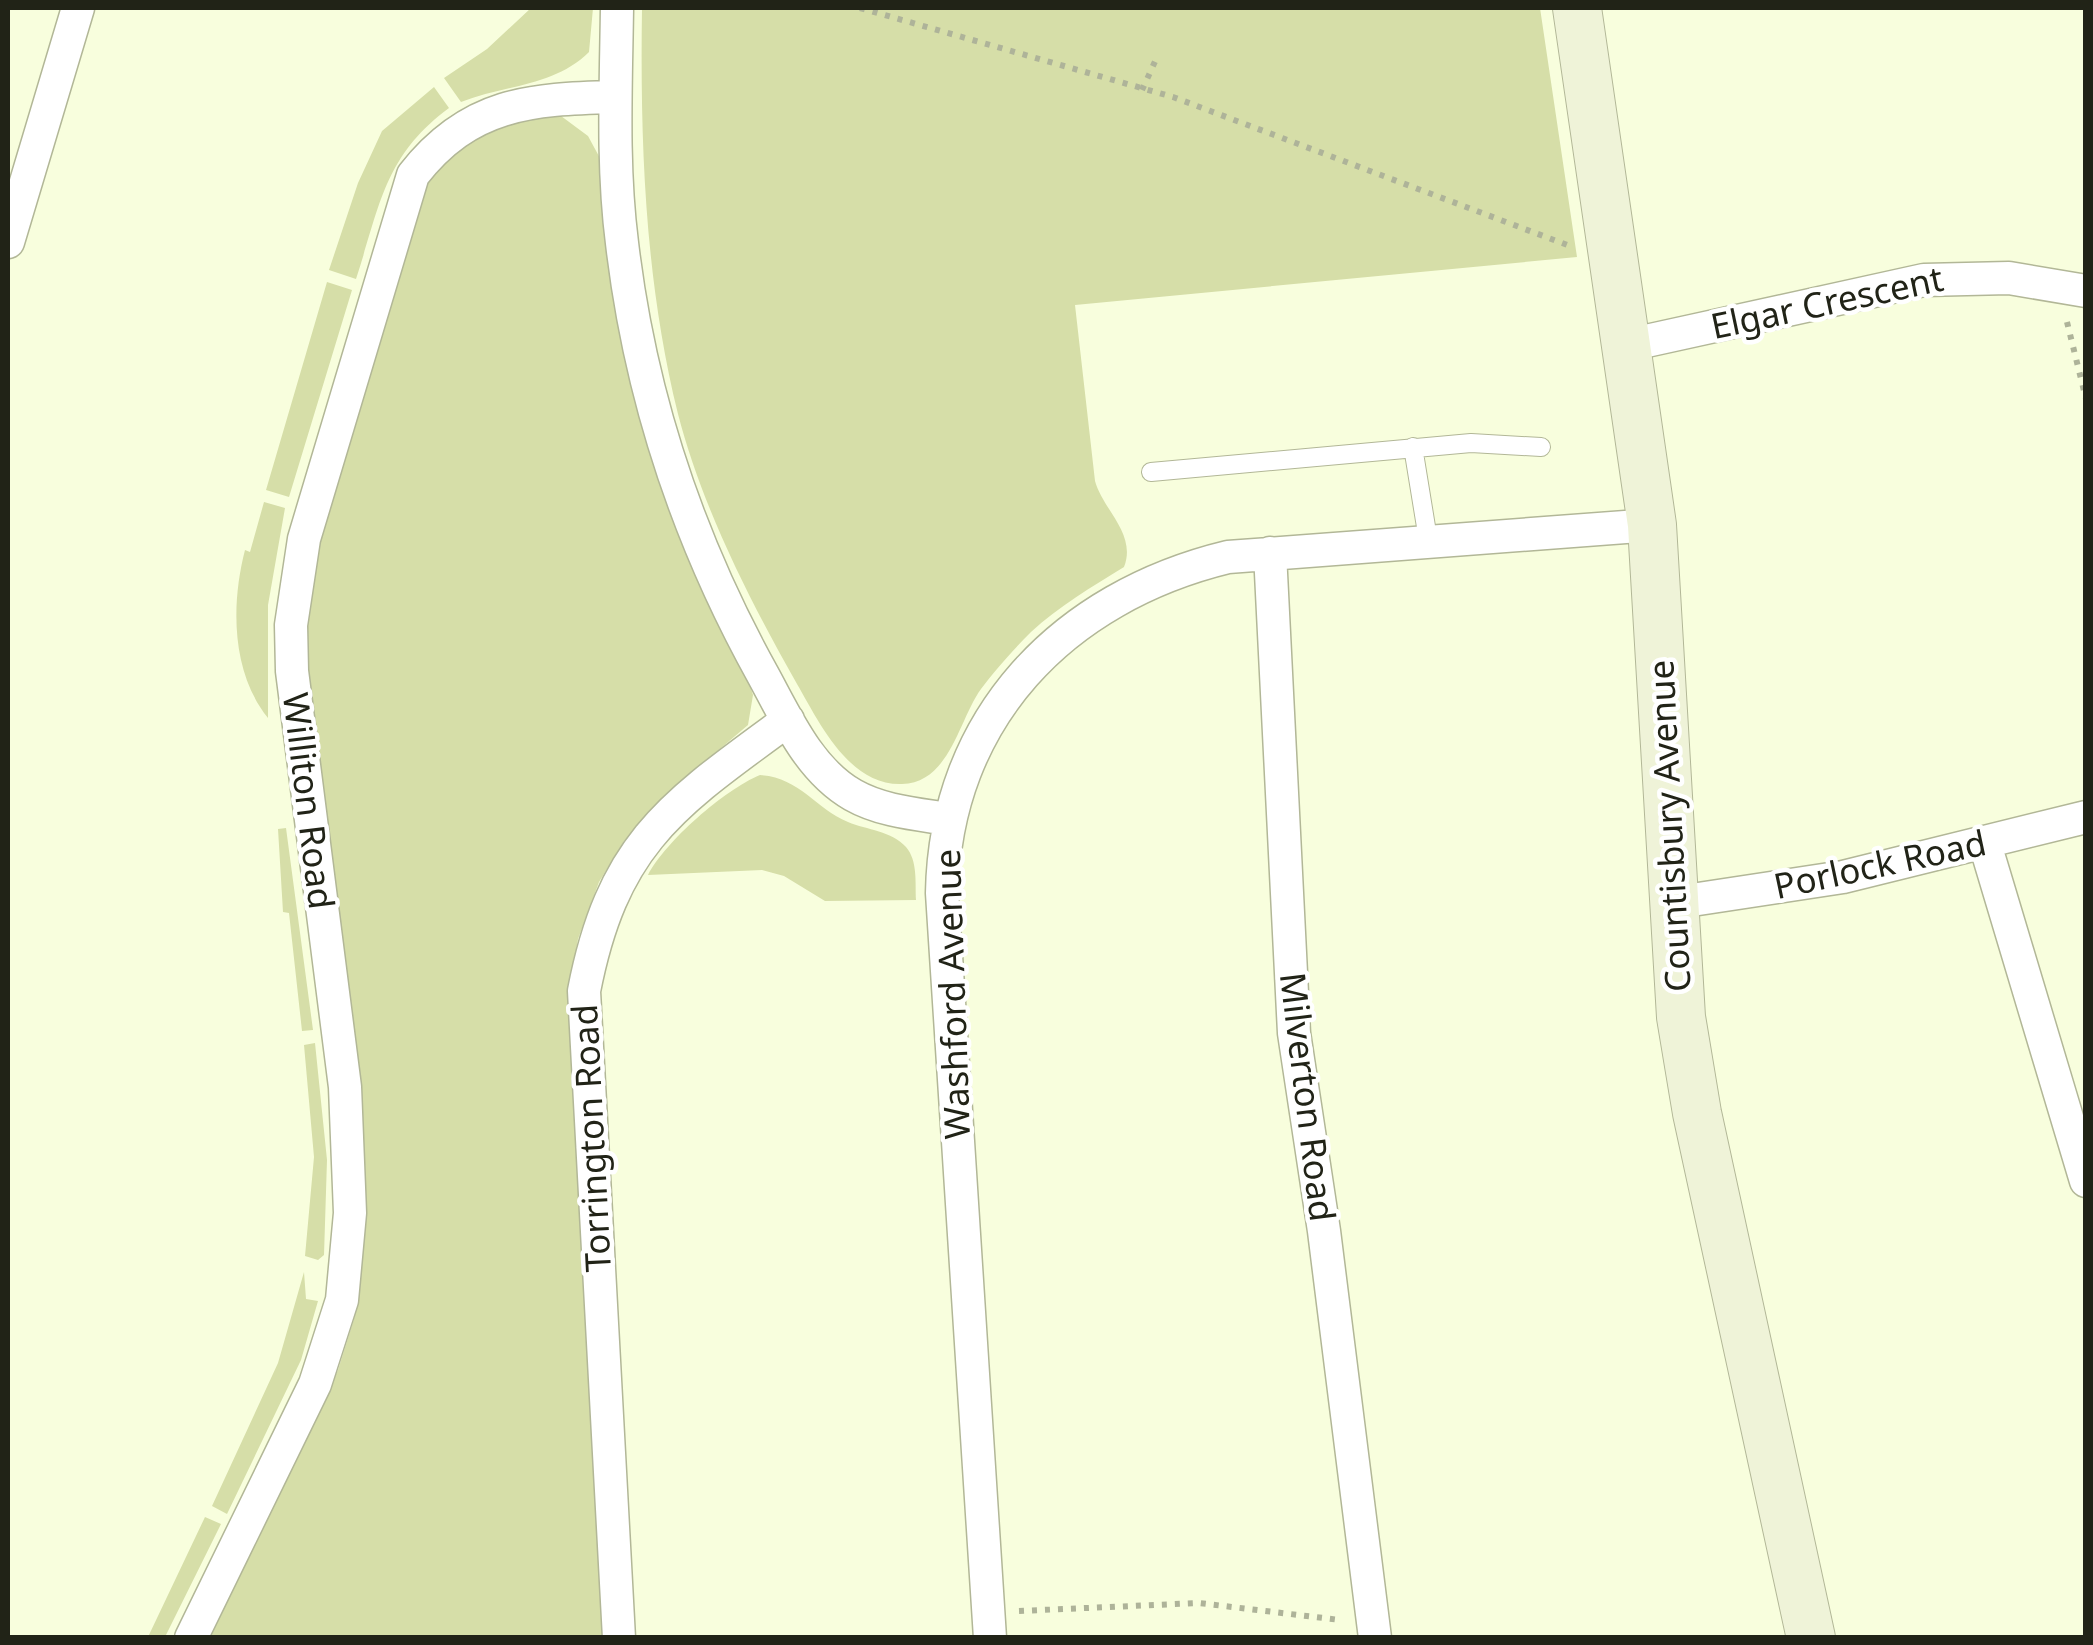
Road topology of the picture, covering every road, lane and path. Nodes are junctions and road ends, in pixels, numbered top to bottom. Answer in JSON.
{"nodes":[{"id":1,"x":78,"y":8,"type":"edge"},
{"id":2,"x":617,"y":8,"type":"edge"},
{"id":3,"x":860,"y":8,"type":"edge"},
{"id":4,"x":1576,"y":8,"type":"edge"},
{"id":5,"x":1158,"y":55,"type":"dead end"},
{"id":6,"x":1142,"y":90,"type":"junction"},
{"id":7,"x":615,"y":97,"type":"junction"},
{"id":8,"x":8,"y":242,"type":"edge"},
{"id":9,"x":1617,"y":267,"type":"junction"},
{"id":10,"x":2071,"y":288,"type":"edge"},
{"id":11,"x":1628,"y":345,"type":"junction"},
{"id":12,"x":2086,"y":398,"type":"edge"},
{"id":13,"x":1412,"y":447,"type":"junction"},
{"id":14,"x":1541,"y":447,"type":"dead end"},
{"id":15,"x":1151,"y":472,"type":"dead end"},
{"id":16,"x":1652,"y":524,"type":"junction"},
{"id":17,"x":1428,"y":539,"type":"junction"},
{"id":18,"x":1270,"y":554,"type":"junction"},
{"id":19,"x":788,"y":720,"type":"junction"},
{"id":20,"x":2086,"y":817,"type":"edge"},
{"id":21,"x":948,"y":818,"type":"junction"},
{"id":22,"x":1986,"y":844,"type":"junction"},
{"id":23,"x":1672,"y":903,"type":"junction"},
{"id":24,"x":2086,"y":1181,"type":"edge"},
{"id":25,"x":989,"y":1625,"type":"edge"},
{"id":26,"x":1374,"y":1631,"type":"edge"},
{"id":27,"x":191,"y":1638,"type":"edge"},
{"id":28,"x":619,"y":1638,"type":"edge"},
{"id":29,"x":1810,"y":1638,"type":"edge"}],
"edges":[{"from":1,"to":8,"type":"street"},
{"from":2,"to":7,"type":"street"},
{"from":3,"to":6,"type":"path"},
{"from":4,"to":9,"type":"street","name":"Countisbury Avenue"},
{"from":5,"to":6,"type":"path"},
{"from":6,"to":9,"type":"path"},
{"from":7,"to":19,"type":"street"},
{"from":7,"to":27,"type":"street","name":"Williton Road"},
{"from":9,"to":11,"type":"street","name":"Countisbury Avenue"},
{"from":10,"to":11,"type":"street","name":"Elgar Crescent"},
{"from":10,"to":12,"type":"path"},
{"from":11,"to":16,"type":"street","name":"Countisbury Avenue"},
{"from":13,"to":14,"type":"lane"},
{"from":13,"to":15,"type":"lane"},
{"from":13,"to":17,"type":"lane"},
{"from":16,"to":17,"type":"street","name":"Washford Avenue"},
{"from":16,"to":23,"type":"street","name":"Countisbury Avenue"},
{"from":17,"to":18,"type":"street","name":"Washford Avenue"},
{"from":18,"to":21,"type":"street","name":"Washford Avenue"},
{"from":18,"to":26,"type":"street","name":"Milverton Road"},
{"from":19,"to":21,"type":"street"},
{"from":19,"to":28,"type":"street","name":"Torrington Road"},
{"from":20,"to":22,"type":"street","name":"Porlock Road"},
{"from":21,"to":25,"type":"street","name":"Washford Avenue"},
{"from":22,"to":23,"type":"street","name":"Porlock Road"},
{"from":22,"to":24,"type":"street"},
{"from":23,"to":29,"type":"street","name":"Countisbury Avenue"},
{"from":25,"to":26,"type":"path"}]}
